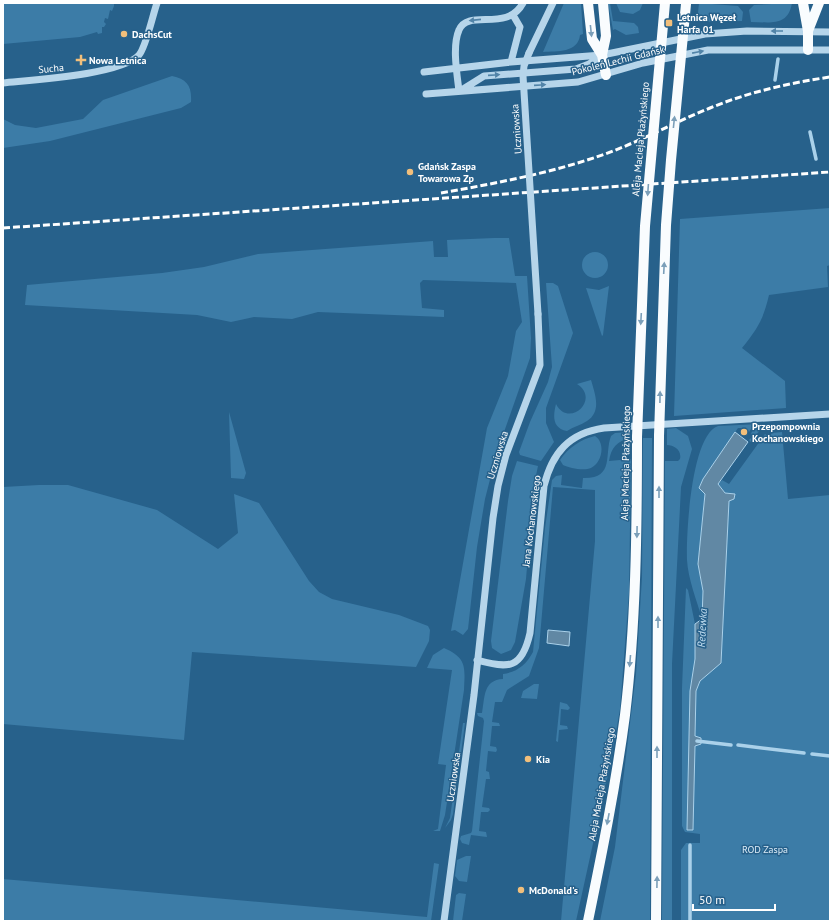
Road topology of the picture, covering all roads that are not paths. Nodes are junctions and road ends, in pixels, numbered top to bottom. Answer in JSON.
{"nodes":[{"id":1,"x":157,"y":3,"type":"edge"},
{"id":2,"x":523,"y":3,"type":"edge"},
{"id":3,"x":553,"y":3,"type":"edge"},
{"id":4,"x":588,"y":3,"type":"edge"},
{"id":5,"x":603,"y":3,"type":"edge"},
{"id":6,"x":664,"y":3,"type":"edge"},
{"id":7,"x":686,"y":3,"type":"edge"},
{"id":8,"x":803,"y":3,"type":"edge"},
{"id":9,"x":819,"y":3,"type":"edge"},
{"id":10,"x":513,"y":15,"type":"junction"},
{"id":11,"x":808,"y":32,"type":"junction"},
{"id":12,"x":830,"y":32,"type":"edge"},
{"id":13,"x":808,"y":50,"type":"junction"},
{"id":14,"x":830,"y":50,"type":"edge"},
{"id":15,"x":602,"y":56,"type":"junction"},
{"id":16,"x":511,"y":62,"type":"junction"},
{"id":17,"x":457,"y":69,"type":"junction"},
{"id":18,"x":424,"y":72,"type":"dead end"},
{"id":19,"x":606,"y":75,"type":"junction"},
{"id":20,"x":3,"y":83,"type":"edge"},
{"id":21,"x":459,"y":91,"type":"junction"},
{"id":22,"x":426,"y":94,"type":"dead end"},
{"id":23,"x":830,"y":414,"type":"edge"},
{"id":24,"x":477,"y":660,"type":"junction"},
{"id":25,"x":444,"y":921,"type":"edge"},
{"id":26,"x":588,"y":921,"type":"edge"},
{"id":27,"x":656,"y":921,"type":"edge"}],
"edges":[{"from":1,"to":20,"type":"street","name":"Sucha"},
{"from":2,"to":10,"type":"street"},
{"from":3,"to":24,"type":"street","name":"Uczniowska","bridge":true},
{"from":4,"to":15,"type":"main road","one_way":true},
{"from":5,"to":15,"type":"main road"},
{"from":6,"to":26,"type":"main road","name":"Aleja Macieja Płażyńskiego","one_way":true,"bridge":true},
{"from":27,"to":7,"type":"main road","one_way":true,"bridge":true},
{"from":8,"to":11,"type":"main road"},
{"from":9,"to":11,"type":"main road"},
{"from":10,"to":16,"type":"street"},
{"from":10,"to":17,"type":"street","one_way":true},
{"from":11,"to":12,"type":"street","name":"Pokoleń Lechii Gdańsk"},
{"from":11,"to":13,"type":"main road"},
{"from":11,"to":15,"type":"street","name":"Pokoleń Lechii Gdańsk","one_way":true},
{"from":13,"to":14,"type":"street","name":"Pokoleń Lechii Gdańsk"},
{"from":19,"to":13,"type":"street","name":"Pokoleń Lechii Gdańsk","one_way":true},
{"from":15,"to":16,"type":"street","name":"Pokoleń Lechii Gdańsk"},
{"from":15,"to":19,"type":"main road"},
{"from":21,"to":15,"type":"street","name":"Pokoleń Lechii Gdańsk","one_way":true},
{"from":16,"to":17,"type":"street","name":"Pokoleń Lechii Gdańsk"},
{"from":17,"to":18,"type":"street","name":"Pokoleń Lechii Gdańsk"},
{"from":17,"to":21,"type":"street"},
{"from":21,"to":19,"type":"street","name":"Pokoleń Lechii Gdańsk","one_way":true},
{"from":21,"to":22,"type":"street","name":"Pokoleń Lechii Gdańsk"},
{"from":23,"to":24,"type":"street","name":"Jana Kochanowskiego"},
{"from":24,"to":25,"type":"street","name":"Uczniowska"}]}
